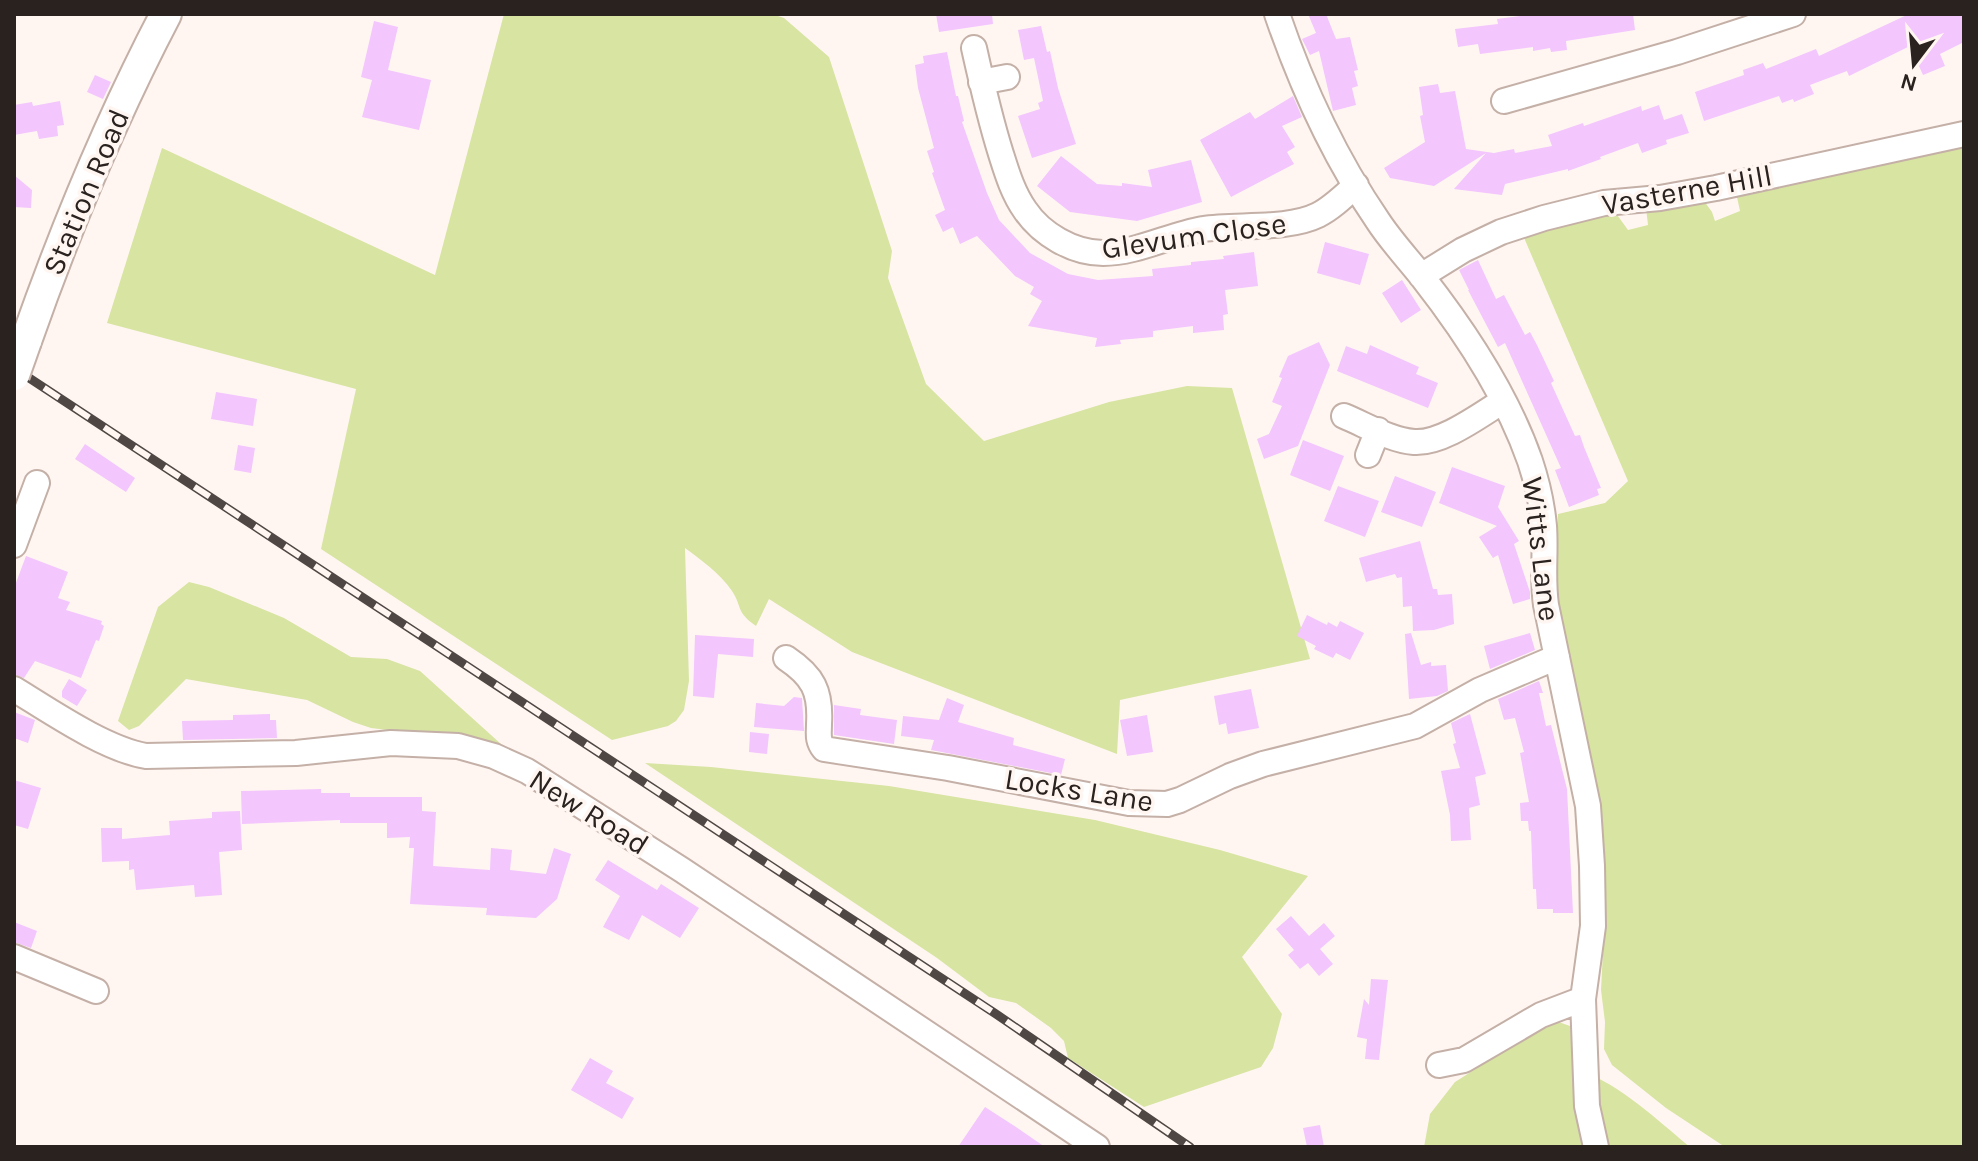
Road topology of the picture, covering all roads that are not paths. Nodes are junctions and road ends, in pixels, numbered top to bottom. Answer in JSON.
{"nodes":[{"id":1,"x":166,"y":14,"type":"edge"},
{"id":2,"x":1277,"y":14,"type":"edge"},
{"id":3,"x":1793,"y":14,"type":"edge"},
{"id":4,"x":974,"y":48,"type":"dead end"},
{"id":5,"x":1007,"y":77,"type":"dead end"},
{"id":6,"x":981,"y":82,"type":"junction"},
{"id":7,"x":1504,"y":101,"type":"dead end"},
{"id":8,"x":1964,"y":134,"type":"edge"},
{"id":9,"x":1356,"y":185,"type":"junction"},
{"id":10,"x":1421,"y":276,"type":"junction"},
{"id":11,"x":14,"y":375,"type":"edge"},
{"id":12,"x":1503,"y":401,"type":"junction"},
{"id":13,"x":1344,"y":416,"type":"dead end"},
{"id":14,"x":1378,"y":430,"type":"junction"},
{"id":15,"x":1368,"y":455,"type":"dead end"},
{"id":16,"x":37,"y":483,"type":"dead end"},
{"id":17,"x":14,"y":545,"type":"edge"},
{"id":18,"x":1557,"y":657,"type":"junction"},
{"id":19,"x":786,"y":658,"type":"dead end"},
{"id":20,"x":14,"y":689,"type":"edge"},
{"id":21,"x":14,"y":957,"type":"edge"},
{"id":22,"x":96,"y":991,"type":"dead end"},
{"id":23,"x":1583,"y":999,"type":"junction"},
{"id":24,"x":1439,"y":1065,"type":"dead end"},
{"id":25,"x":1097,"y":1147,"type":"edge"},
{"id":26,"x":1596,"y":1147,"type":"edge"}],
"edges":[{"from":1,"to":11,"type":"street","name":"Station Road","bridge":true},
{"from":2,"to":9,"type":"street","name":"Witts Lane"},
{"from":3,"to":7,"type":"street"},
{"from":4,"to":6,"type":"street","name":"Glevum Close"},
{"from":5,"to":6,"type":"street"},
{"from":6,"to":9,"type":"street","name":"Glevum Close"},
{"from":8,"to":10,"type":"street","name":"Vasterne Hill"},
{"from":9,"to":10,"type":"street","name":"Witts Lane"},
{"from":10,"to":12,"type":"street","name":"Witts Lane"},
{"from":12,"to":14,"type":"street"},
{"from":12,"to":18,"type":"street","name":"Witts Lane"},
{"from":13,"to":14,"type":"street"},
{"from":14,"to":15,"type":"street"},
{"from":16,"to":17,"type":"street"},
{"from":18,"to":19,"type":"street","name":"Locks Lane"},
{"from":18,"to":23,"type":"street","name":"Witts Lane"},
{"from":20,"to":25,"type":"street","name":"New Road"},
{"from":21,"to":22,"type":"street"},
{"from":23,"to":24,"type":"street"},
{"from":23,"to":26,"type":"street","name":"Witts Lane"}]}
